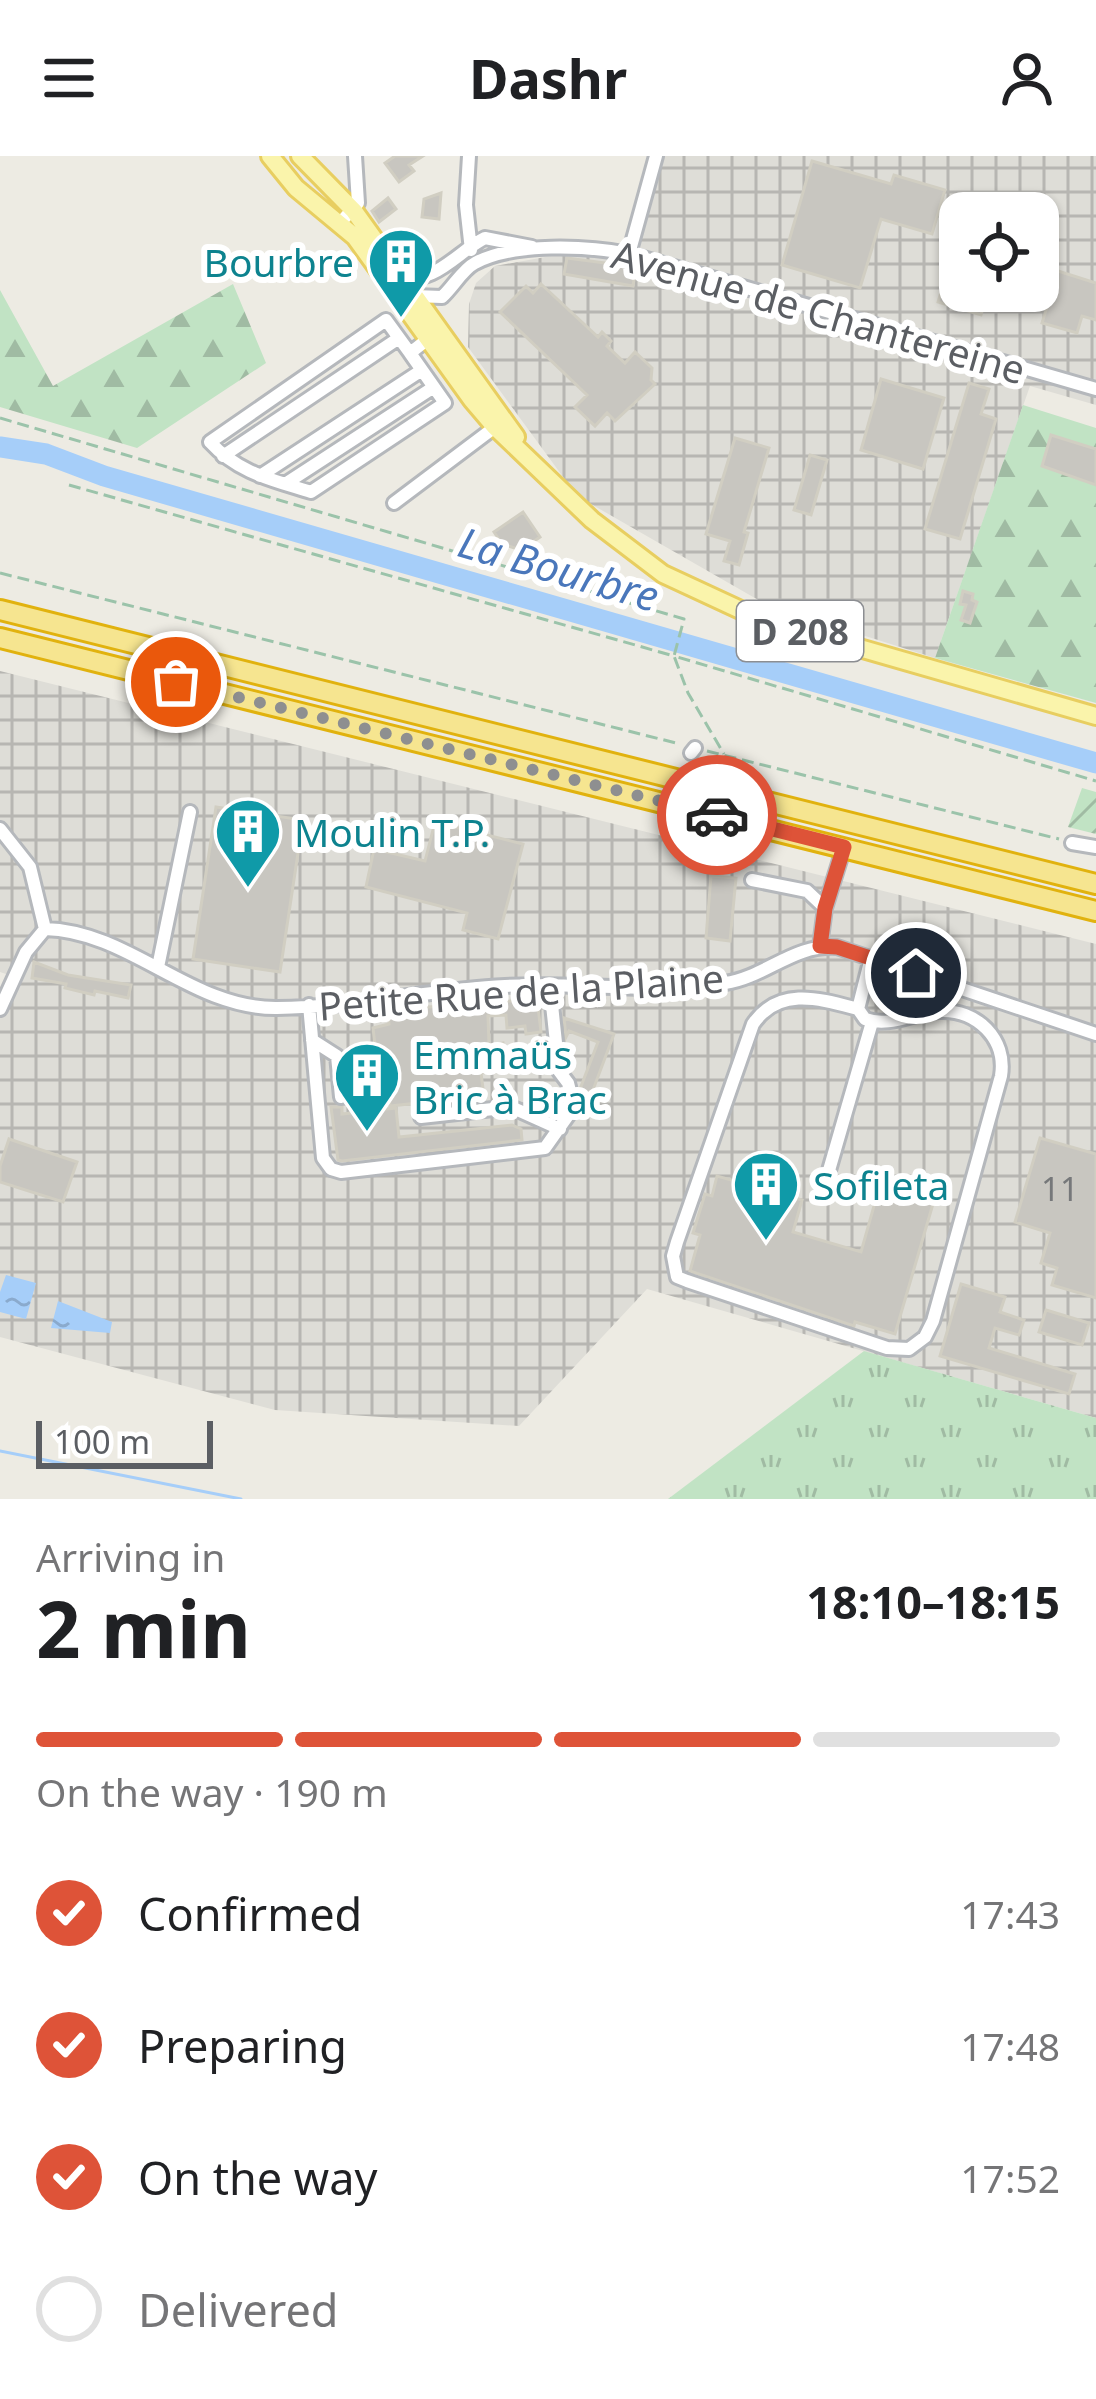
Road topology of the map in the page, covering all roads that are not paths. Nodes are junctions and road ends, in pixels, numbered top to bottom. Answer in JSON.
{"nodes":[{"id":1,"x":270,"y":156,"type":"edge"},
{"id":2,"x":300,"y":156,"type":"edge"},
{"id":3,"x":355,"y":156,"type":"edge"},
{"id":4,"x":469,"y":156,"type":"edge"},
{"id":5,"x":656,"y":156,"type":"edge"},
{"id":6,"x":348,"y":216,"type":"junction"},
{"id":7,"x":470,"y":245,"type":"junction"},
{"id":8,"x":539,"y":249,"type":"junction"},
{"id":9,"x":629,"y":254,"type":"junction"},
{"id":10,"x":472,"y":263,"type":"junction"},
{"id":11,"x":392,"y":276,"type":"junction"},
{"id":12,"x":426,"y":277,"type":"junction"},
{"id":13,"x":416,"y":297,"type":"junction"},
{"id":14,"x":442,"y":298,"type":"junction"},
{"id":15,"x":429,"y":332,"type":"junction"},
{"id":16,"x":399,"y":338,"type":"junction"},
{"id":17,"x":410,"y":353,"type":"junction"},
{"id":18,"x":422,"y":370,"type":"junction"},
{"id":19,"x":434,"y":387,"type":"junction"},
{"id":20,"x":1096,"y":389,"type":"edge"},
{"id":21,"x":500,"y":423,"type":"junction"},
{"id":22,"x":223,"y":456,"type":"junction"},
{"id":23,"x":260,"y":476,"type":"junction"},
{"id":24,"x":285,"y":484,"type":"junction"},
{"id":25,"x":394,"y":503,"type":"dead end"},
{"id":26,"x":0,"y":610,"type":"edge"},
{"id":27,"x":0,"y":638,"type":"edge"},
{"id":28,"x":1096,"y":716,"type":"edge"},
{"id":29,"x":190,"y":812,"type":"dead end"},
{"id":30,"x":0,"y":829,"type":"edge"},
{"id":31,"x":1072,"y":842,"type":"road end"},
{"id":32,"x":844,"y":847,"type":"junction"},
{"id":33,"x":1096,"y":847,"type":"edge"},
{"id":34,"x":752,"y":880,"type":"dead end"},
{"id":35,"x":1096,"y":884,"type":"edge"},
{"id":36,"x":825,"y":908,"type":"junction"},
{"id":37,"x":1096,"y":911,"type":"edge"},
{"id":38,"x":45,"y":928,"type":"junction"},
{"id":39,"x":820,"y":946,"type":"junction"},
{"id":40,"x":871,"y":958,"type":"junction"},
{"id":41,"x":158,"y":967,"type":"junction"},
{"id":42,"x":550,"y":986,"type":"junction"},
{"id":43,"x":309,"y":1005,"type":"junction"},
{"id":44,"x":0,"y":1009,"type":"edge"},
{"id":45,"x":858,"y":1009,"type":"junction"},
{"id":46,"x":872,"y":1022,"type":"junction"},
{"id":47,"x":1096,"y":1034,"type":"edge"},
{"id":48,"x":313,"y":1040,"type":"junction"},
{"id":49,"x":340,"y":1097,"type":"dead end"},
{"id":50,"x":421,"y":1117,"type":"dead end"},
{"id":51,"x":560,"y":1129,"type":"junction"},
{"id":52,"x":823,"y":1191,"type":"dead end"}],
"edges":[{"from":1,"to":6,"type":"main road","number":"D 208"},
{"from":2,"to":6,"type":"main road","number":"D 208"},
{"from":3,"to":6,"type":"street"},
{"from":4,"to":7,"type":"street"},
{"from":5,"to":9,"type":"street"},
{"from":6,"to":11,"type":"main road","number":"D 208"},
{"from":7,"to":8,"type":"street","name":"Avenue de Chantereine"},
{"from":7,"to":10,"type":"street"},
{"from":7,"to":12,"type":"street"},
{"from":8,"to":9,"type":"street","name":"Avenue de Chantereine"},
{"from":8,"to":10,"type":"street","name":"Avenue de Chantereine"},
{"from":9,"to":20,"type":"street","name":"Avenue de Chantereine"},
{"from":10,"to":14,"type":"street"},
{"from":11,"to":12,"type":"street"},
{"from":11,"to":13,"type":"main road","number":"D 208"},
{"from":11,"to":15,"type":"main road","number":"D 208"},
{"from":12,"to":13,"type":"street"},
{"from":13,"to":14,"type":"street"},
{"from":13,"to":15,"type":"main road","number":"D 208"},
{"from":14,"to":15,"type":"street"},
{"from":15,"to":17,"type":"street"},
{"from":15,"to":21,"type":"main road","number":"D 208"},
{"from":16,"to":17,"type":"street"},
{"from":16,"to":22,"type":"street"},
{"from":16,"to":22,"type":"street"},
{"from":17,"to":18,"type":"street"},
{"from":18,"to":19,"type":"street"},
{"from":18,"to":23,"type":"street"},
{"from":19,"to":24,"type":"street"},
{"from":19,"to":24,"type":"street"},
{"from":21,"to":25,"type":"street"},
{"from":21,"to":28,"type":"main road","number":"D 208"},
{"from":22,"to":23,"type":"street"},
{"from":23,"to":24,"type":"street"},
{"from":26,"to":35,"type":"highway"},
{"from":27,"to":32,"type":"highway"},
{"from":29,"to":41,"type":"street"},
{"from":30,"to":38,"type":"street"},
{"from":31,"to":33,"type":"street"},
{"from":32,"to":36,"type":"street"},
{"from":32,"to":37,"type":"highway"},
{"from":34,"to":36,"type":"street"},
{"from":36,"to":39,"type":"street"},
{"from":38,"to":41,"type":"street","name":"Petite Rue de la Plaine"},
{"from":38,"to":44,"type":"street"},
{"from":39,"to":40,"type":"street"},
{"from":39,"to":42,"type":"street","name":"Petite Rue de la Plaine"},
{"from":40,"to":45,"type":"street"},
{"from":40,"to":47,"type":"street"},
{"from":41,"to":43,"type":"street","name":"Petite Rue de la Plaine"},
{"from":42,"to":43,"type":"street","name":"Petite Rue de la Plaine"},
{"from":42,"to":51,"type":"street"},
{"from":43,"to":48,"type":"street"},
{"from":45,"to":46,"type":"street"},
{"from":45,"to":46,"type":"street"},
{"from":46,"to":52,"type":"street"},
{"from":48,"to":49,"type":"street"},
{"from":48,"to":51,"type":"street"},
{"from":50,"to":51,"type":"street"}]}
